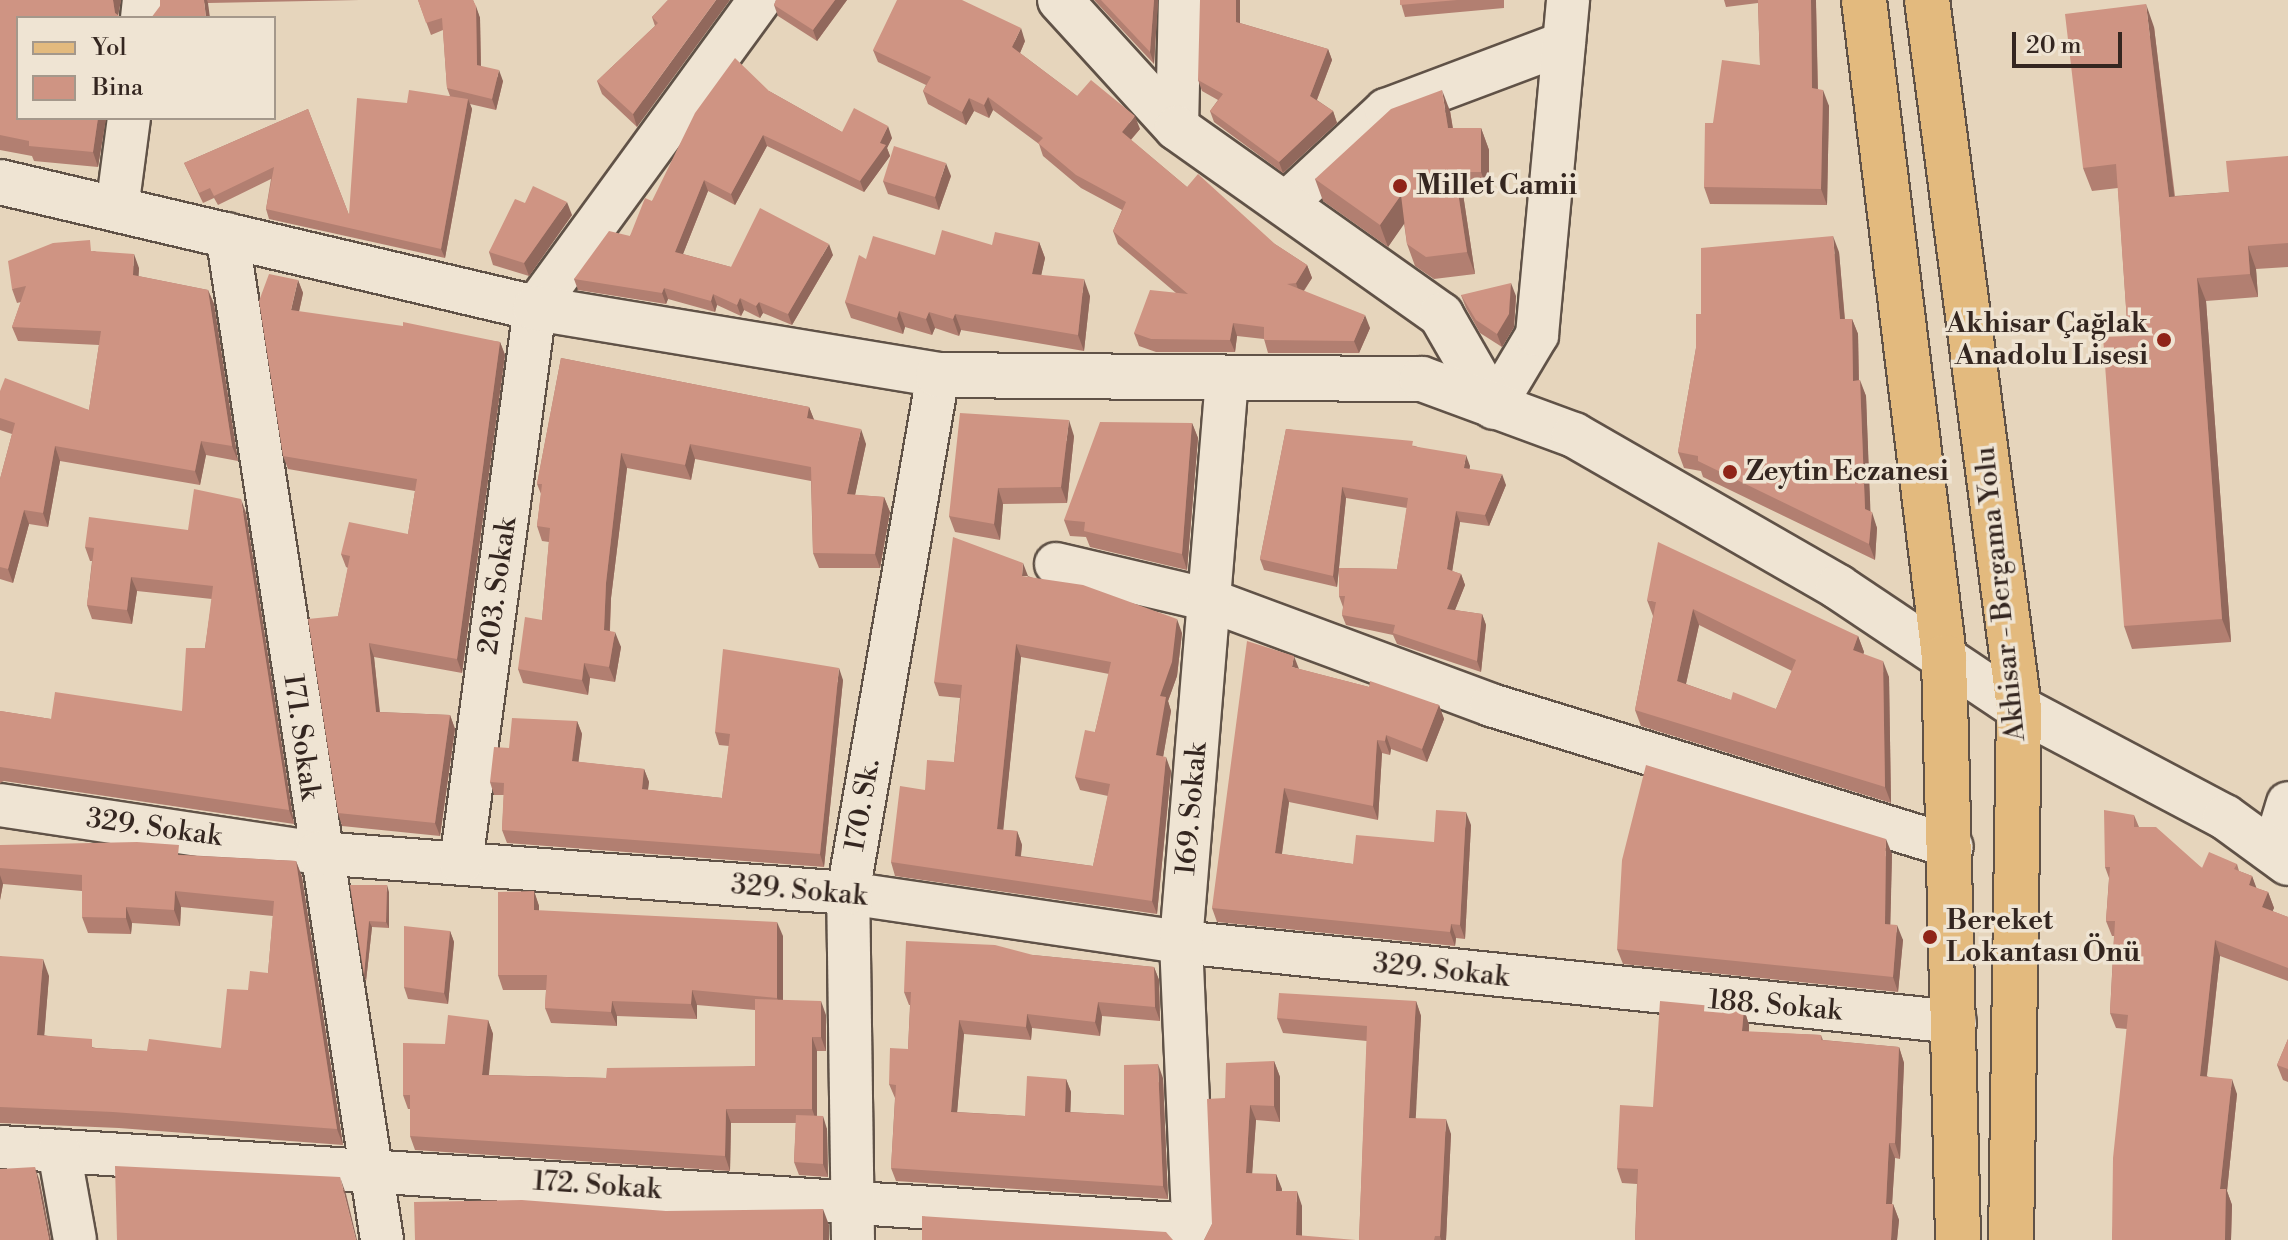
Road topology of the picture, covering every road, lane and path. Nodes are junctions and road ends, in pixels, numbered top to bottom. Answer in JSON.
{"nodes":[{"id":1,"x":760,"y":0,"type":"edge"},
{"id":2,"x":1060,"y":0,"type":"edge"},
{"id":3,"x":1180,"y":0,"type":"edge"},
{"id":4,"x":1568,"y":0,"type":"edge"},
{"id":5,"x":1864,"y":0,"type":"edge"},
{"id":6,"x":1927,"y":0,"type":"edge"},
{"id":7,"x":1564,"y":43,"type":"junction"},
{"id":8,"x":129,"y":120,"type":"edge"},
{"id":9,"x":1177,"y":128,"type":"junction"},
{"id":10,"x":2,"y":186,"type":"edge"},
{"id":11,"x":1286,"y":203,"type":"junction"},
{"id":12,"x":117,"y":209,"type":"junction"},
{"id":13,"x":227,"y":234,"type":"junction"},
{"id":14,"x":535,"y":308,"type":"junction"},
{"id":15,"x":938,"y":375,"type":"junction"},
{"id":16,"x":1227,"y":379,"type":"junction"},
{"id":17,"x":1494,"y":407,"type":"junction"},
{"id":18,"x":1056,"y":564,"type":"dead end"},
{"id":19,"x":1209,"y":600,"type":"junction"},
{"id":20,"x":1944,"y":657,"type":"junction"},
{"id":21,"x":2019,"y":708,"type":"junction"},
{"id":22,"x":2288,"y":803,"type":"edge"},
{"id":23,"x":0,"y":805,"type":"edge"},
{"id":24,"x":1952,"y":847,"type":"junction"},
{"id":25,"x":318,"y":853,"type":"junction"},
{"id":26,"x":2281,"y":858,"type":"edge"},
{"id":27,"x":461,"y":863,"type":"junction"},
{"id":28,"x":848,"y":893,"type":"junction"},
{"id":29,"x":1181,"y":942,"type":"junction"},
{"id":30,"x":1596,"y":989,"type":"joint"},
{"id":31,"x":1955,"y":1022,"type":"junction"},
{"id":32,"x":0,"y":1147,"type":"edge"},
{"id":33,"x":59,"y":1151,"type":"junction"},
{"id":34,"x":369,"y":1171,"type":"junction"},
{"id":35,"x":852,"y":1221,"type":"edge"},
{"id":36,"x":1194,"y":1233,"type":"edge"},
{"id":37,"x":75,"y":1240,"type":"edge"},
{"id":38,"x":382,"y":1240,"type":"edge"},
{"id":39,"x":1958,"y":1240,"type":"edge"},
{"id":40,"x":2011,"y":1240,"type":"edge"}],
"edges":[{"from":1,"to":14,"type":"street"},
{"from":2,"to":9,"type":"main road"},
{"from":3,"to":9,"type":"street"},
{"from":4,"to":7,"type":"street"},
{"from":5,"to":20,"type":"main road"},
{"from":6,"to":21,"type":"main road","name":"Akhisar - Bergama Yolu"},
{"from":7,"to":11,"type":"street"},
{"from":7,"to":17,"type":"street"},
{"from":8,"to":12,"type":"street"},
{"from":9,"to":11,"type":"main road"},
{"from":10,"to":12,"type":"main road"},
{"from":11,"to":17,"type":"main road"},
{"from":12,"to":13,"type":"main road"},
{"from":13,"to":14,"type":"main road"},
{"from":13,"to":25,"type":"street","name":"171. Sokak"},
{"from":14,"to":15,"type":"main road"},
{"from":14,"to":27,"type":"street","name":"203. Sokak"},
{"from":15,"to":16,"type":"main road"},
{"from":15,"to":28,"type":"street","name":"170. Sk."},
{"from":16,"to":17,"type":"main road"},
{"from":16,"to":19,"type":"street","name":"169. Sokak"},
{"from":17,"to":20,"type":"main road"},
{"from":18,"to":19,"type":"street"},
{"from":19,"to":24,"type":"street"},
{"from":19,"to":29,"type":"street","name":"169. Sokak"},
{"from":20,"to":21,"type":"main road"},
{"from":20,"to":24,"type":"main road"},
{"from":21,"to":26,"type":"main road"},
{"from":21,"to":40,"type":"main road","name":"Akhisar - Bergama Yolu"},
{"from":22,"to":26,"type":"street"},
{"from":23,"to":25,"type":"street","name":"329. Sokak"},
{"from":24,"to":31,"type":"main road"},
{"from":25,"to":27,"type":"street","name":"329. Sokak"},
{"from":25,"to":34,"type":"street","name":"171. Sokak"},
{"from":27,"to":28,"type":"street","name":"329. Sokak"},
{"from":28,"to":29,"type":"street","name":"329. Sokak"},
{"from":28,"to":35,"type":"street","name":"170. Sk."},
{"from":29,"to":30,"type":"street","name":"329. Sokak"},
{"from":29,"to":36,"type":"street","name":"169. Sokak"},
{"from":30,"to":31,"type":"street","name":"188. Sokak"},
{"from":31,"to":39,"type":"main road"},
{"from":32,"to":33,"type":"street","name":"172. Sokak"},
{"from":33,"to":34,"type":"street","name":"172. Sokak"},
{"from":33,"to":37,"type":"street"},
{"from":34,"to":35,"type":"street","name":"172. Sokak"},
{"from":34,"to":38,"type":"street","name":"171. Sokak"},
{"from":35,"to":36,"type":"street","name":"172. Sokak"}]}
